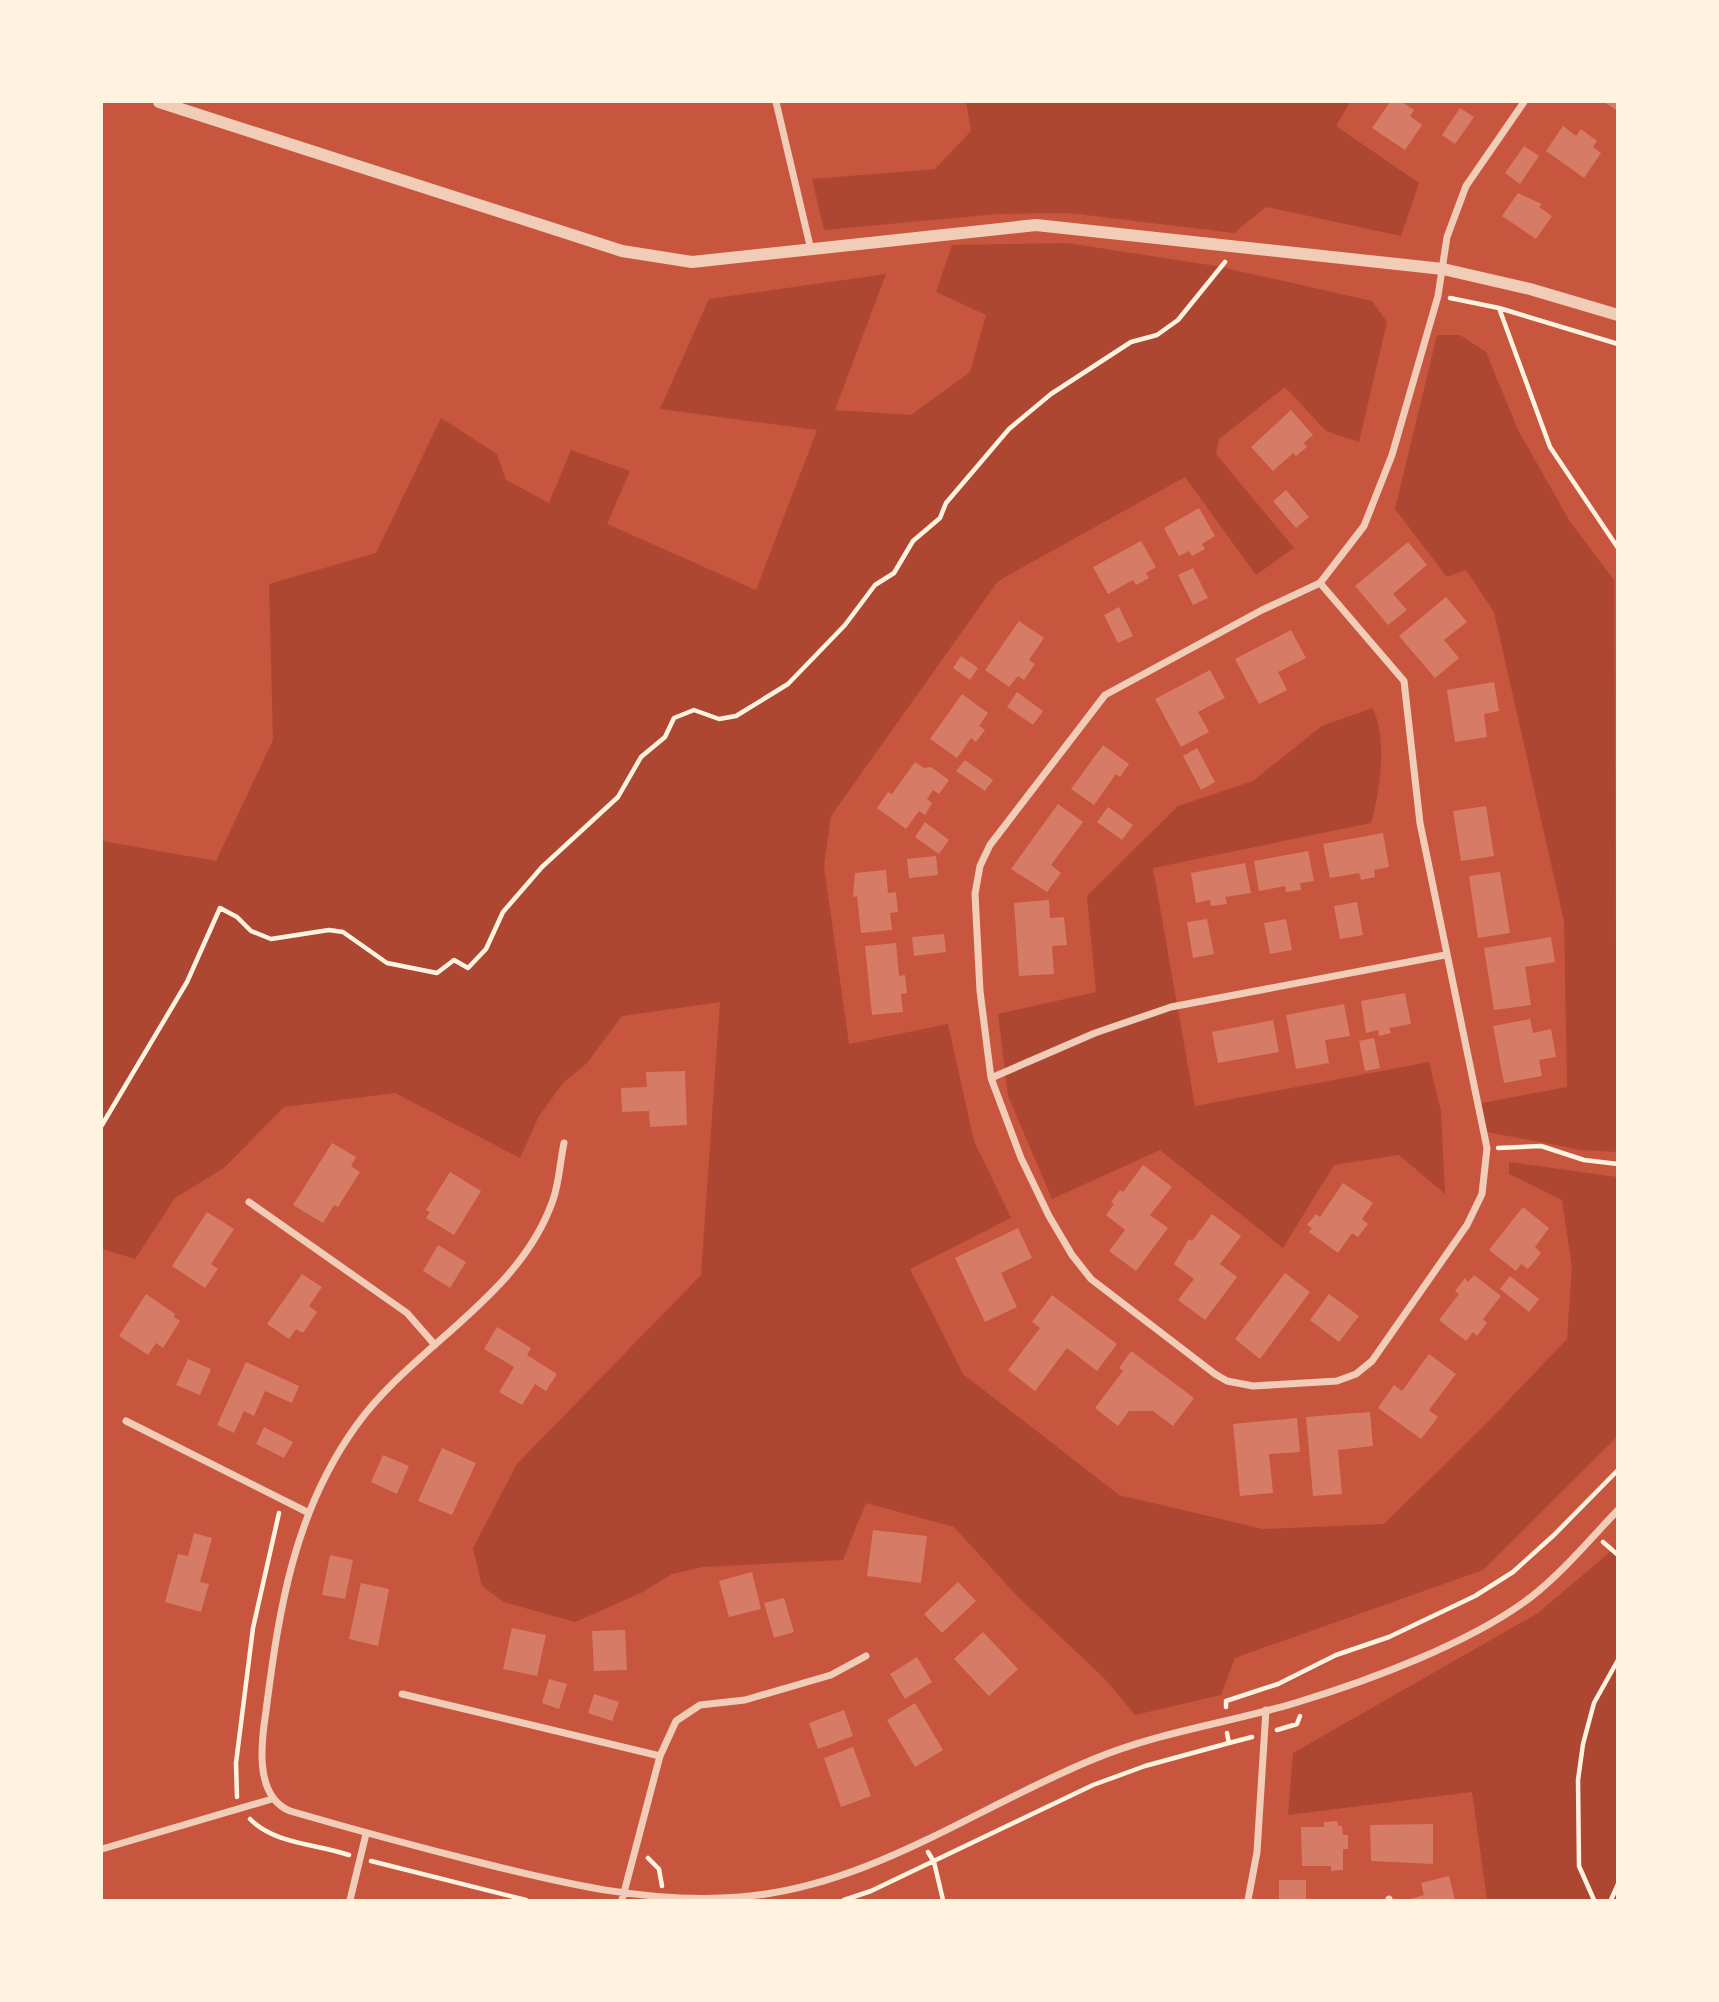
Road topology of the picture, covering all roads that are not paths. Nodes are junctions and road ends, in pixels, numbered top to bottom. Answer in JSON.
{"nodes":[{"id":1,"x":159,"y":102,"type":"edge"},
{"id":2,"x":776,"y":102,"type":"edge"},
{"id":3,"x":1524,"y":102,"type":"edge"},
{"id":4,"x":811,"y":250,"type":"junction"},
{"id":5,"x":1443,"y":269,"type":"junction"},
{"id":6,"x":1618,"y":315,"type":"edge"},
{"id":7,"x":1320,"y":583,"type":"junction"},
{"id":8,"x":1446,"y":955,"type":"junction"},
{"id":9,"x":990,"y":1078,"type":"junction"},
{"id":10,"x":564,"y":1143,"type":"dead end"},
{"id":11,"x":249,"y":1202,"type":"dead end"},
{"id":12,"x":436,"y":1345,"type":"junction"},
{"id":13,"x":126,"y":1421,"type":"dead end"},
{"id":14,"x":1618,"y":1510,"type":"edge"},
{"id":15,"x":307,"y":1511,"type":"junction"},
{"id":16,"x":866,"y":1657,"type":"dead end"},
{"id":17,"x":402,"y":1694,"type":"dead end"},
{"id":18,"x":1266,"y":1710,"type":"junction"},
{"id":19,"x":660,"y":1756,"type":"junction"},
{"id":20,"x":272,"y":1799,"type":"junction"},
{"id":21,"x":366,"y":1834,"type":"junction"},
{"id":22,"x":102,"y":1849,"type":"edge"},
{"id":23,"x":622,"y":1898,"type":"edge"},
{"id":24,"x":350,"y":1900,"type":"edge"},
{"id":25,"x":1248,"y":1900,"type":"edge"}],
"edges":[{"from":1,"to":4,"type":"street"},
{"from":2,"to":4,"type":"street"},
{"from":3,"to":5,"type":"street"},
{"from":4,"to":5,"type":"street"},
{"from":5,"to":6,"type":"street"},
{"from":5,"to":7,"type":"street"},
{"from":7,"to":8,"type":"street"},
{"from":7,"to":9,"type":"street"},
{"from":8,"to":9,"type":"street"},
{"from":8,"to":9,"type":"street"},
{"from":10,"to":12,"type":"street"},
{"from":11,"to":12,"type":"street"},
{"from":12,"to":15,"type":"street"},
{"from":13,"to":15,"type":"street"},
{"from":14,"to":18,"type":"street"},
{"from":15,"to":20,"type":"street"},
{"from":16,"to":19,"type":"street"},
{"from":17,"to":19,"type":"street"},
{"from":18,"to":23,"type":"street"},
{"from":18,"to":25,"type":"street"},
{"from":19,"to":23,"type":"street"},
{"from":20,"to":21,"type":"street"},
{"from":20,"to":22,"type":"street"},
{"from":21,"to":23,"type":"street"},
{"from":21,"to":24,"type":"street"}]}
